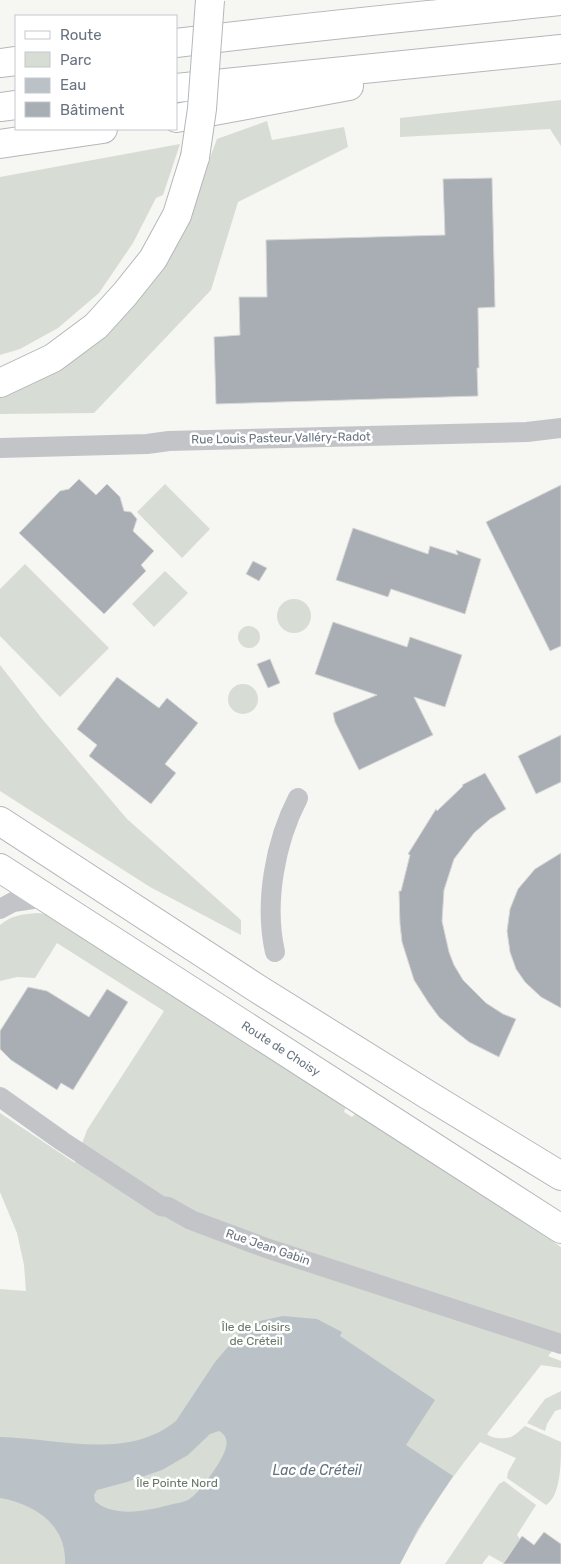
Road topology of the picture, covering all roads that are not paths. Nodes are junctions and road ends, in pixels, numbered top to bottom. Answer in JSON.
{"nodes":[{"id":1,"x":210,"y":0,"type":"edge"},
{"id":2,"x":561,"y":1,"type":"edge"},
{"id":3,"x":15,"y":43,"type":"edge"},
{"id":4,"x":178,"y":43,"type":"edge"},
{"id":5,"x":0,"y":44,"type":"edge"},
{"id":6,"x":561,"y":49,"type":"edge"},
{"id":7,"x":463,"y":58,"type":"junction"},
{"id":8,"x":15,"y":61,"type":"edge"},
{"id":9,"x":0,"y":63,"type":"edge"},
{"id":10,"x":178,"y":88,"type":"edge"},
{"id":11,"x":15,"y":105,"type":"edge"},
{"id":12,"x":0,"y":107,"type":"edge"},
{"id":13,"x":178,"y":118,"type":"edge"},
{"id":14,"x":95,"y":130,"type":"edge"},
{"id":15,"x":0,"y":144,"type":"edge"},
{"id":16,"x":0,"y":384,"type":"edge"},
{"id":17,"x":561,"y":428,"type":"edge"},
{"id":18,"x":0,"y":448,"type":"edge"},
{"id":19,"x":298,"y":798,"type":"dead end"},
{"id":20,"x":0,"y":821,"type":"edge"},
{"id":21,"x":0,"y":868,"type":"edge"},
{"id":22,"x":46,"y":898,"type":"junction"},
{"id":23,"x":0,"y":909,"type":"edge"},
{"id":24,"x":274,"y":952,"type":"dead end"},
{"id":25,"x":0,"y":1098,"type":"edge"},
{"id":26,"x":561,"y":1176,"type":"edge"},
{"id":27,"x":561,"y":1229,"type":"edge"},
{"id":28,"x":561,"y":1344,"type":"edge"}],
"edges":[{"from":1,"to":16,"type":"main road","bridge":true},
{"from":2,"to":4,"type":"main road"},
{"from":3,"to":5,"type":"main road"},
{"from":6,"to":7,"type":"main road"},
{"from":7,"to":10,"type":"main road"},
{"from":7,"to":13,"type":"main road"},
{"from":8,"to":9,"type":"main road"},
{"from":11,"to":12,"type":"main road"},
{"from":14,"to":15,"type":"main road"},
{"from":17,"to":18,"type":"street","name":"Rue Louis Pasteur Valléry-Radot"},
{"from":19,"to":24,"type":"street"},
{"from":20,"to":26,"type":"main road"},
{"from":21,"to":22,"type":"main road","name":"Route de Choisy"},
{"from":22,"to":23,"type":"street"},
{"from":22,"to":27,"type":"main road","name":"Route de Choisy"},
{"from":25,"to":28,"type":"street","name":"Rue Jean Gabin"}]}
